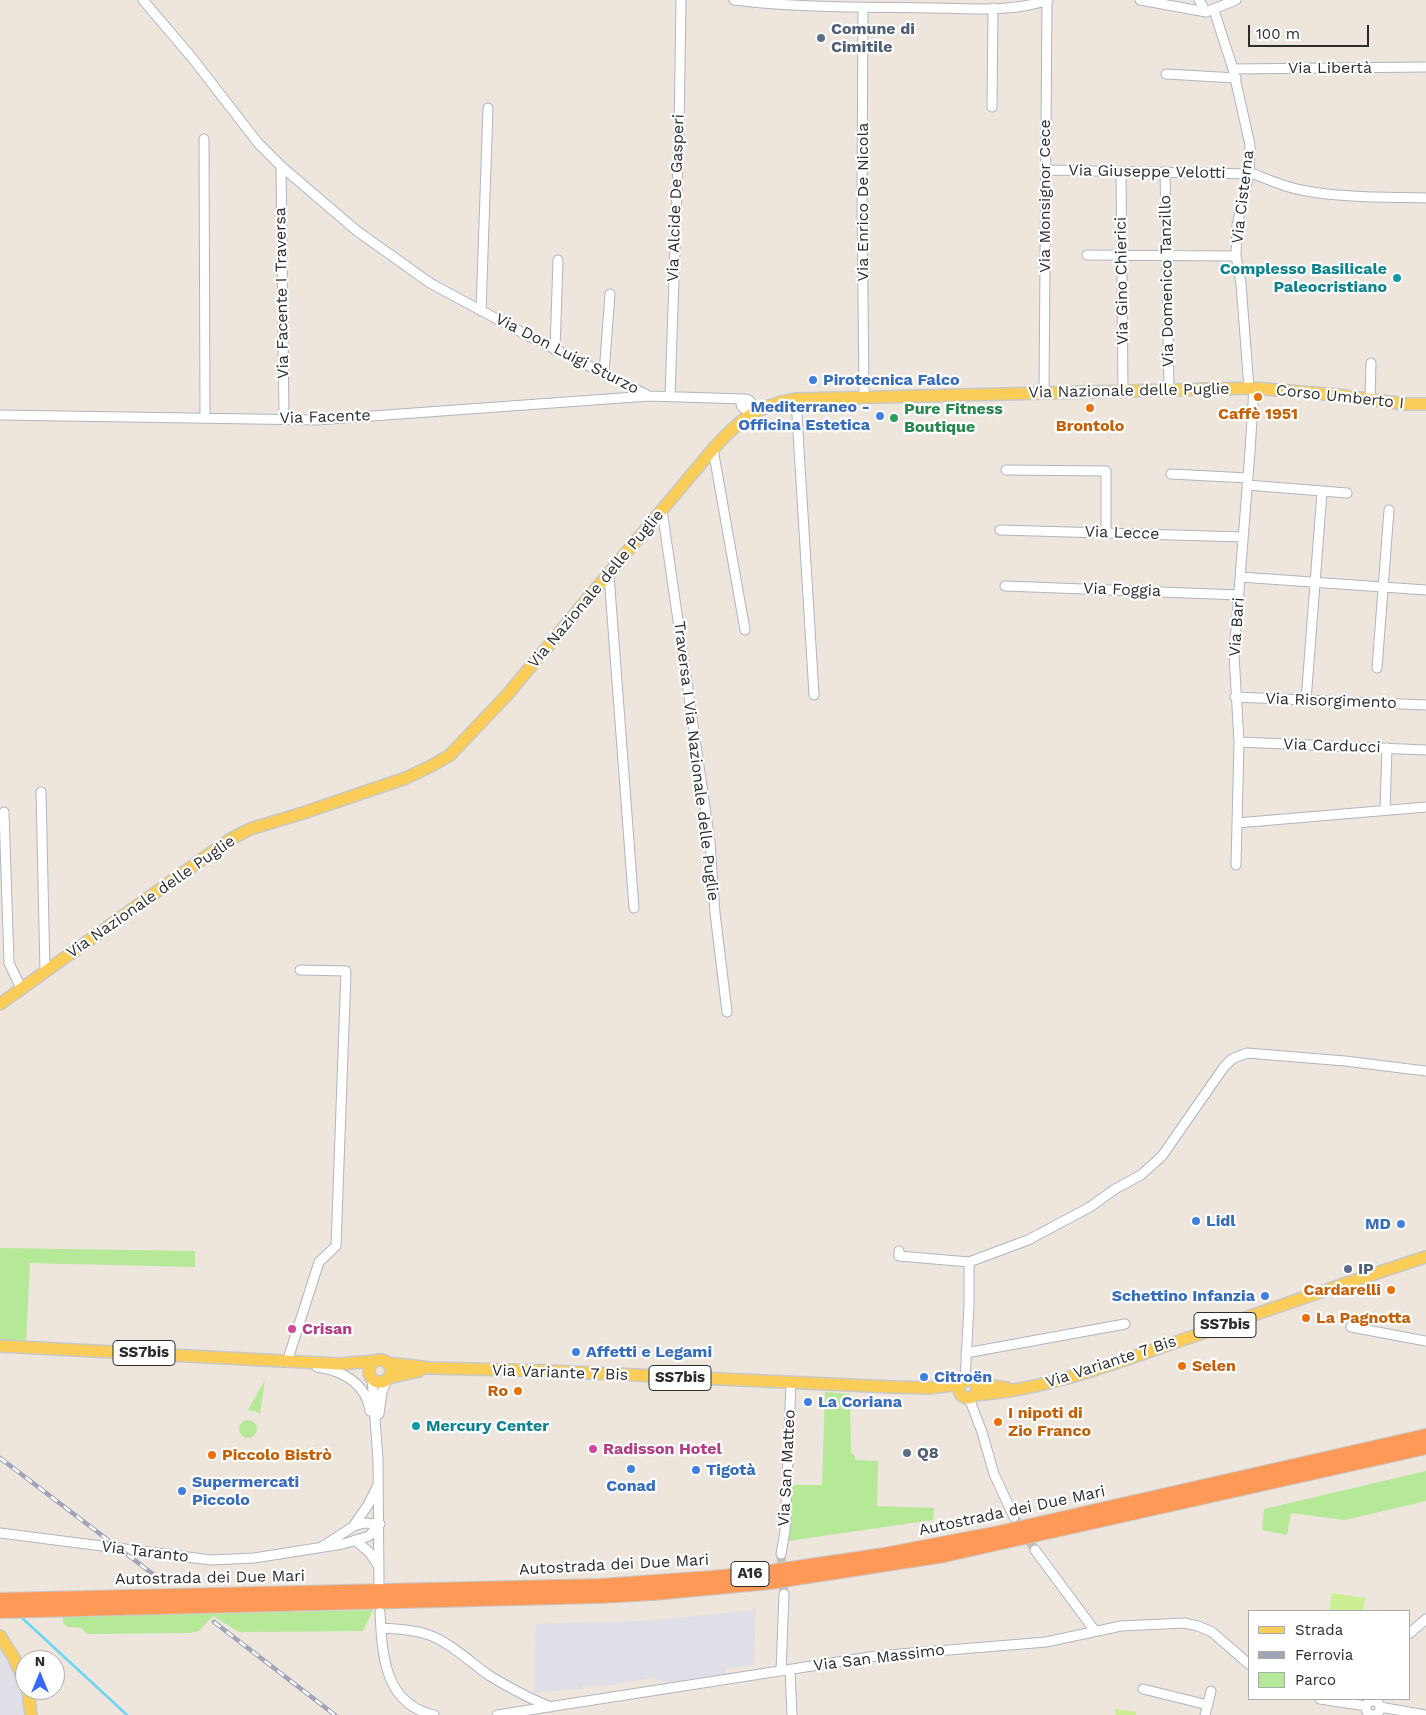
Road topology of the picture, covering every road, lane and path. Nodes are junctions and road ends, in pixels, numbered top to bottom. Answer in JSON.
{"nodes":[{"id":1,"x":143,"y":0,"type":"edge"},
{"id":2,"x":681,"y":0,"type":"edge"},
{"id":3,"x":734,"y":0,"type":"edge"},
{"id":4,"x":1047,"y":0,"type":"edge"},
{"id":5,"x":1140,"y":0,"type":"edge"},
{"id":6,"x":1199,"y":0,"type":"edge"},
{"id":7,"x":1236,"y":0,"type":"edge"},
{"id":8,"x":895,"y":4,"type":"edge"},
{"id":9,"x":863,"y":7,"type":"junction"},
{"id":10,"x":993,"y":8,"type":"junction"},
{"id":11,"x":1210,"y":11,"type":"junction"},
{"id":12,"x":1426,"y":68,"type":"edge"},
{"id":13,"x":1166,"y":74,"type":"dead end"},
{"id":14,"x":1234,"y":74,"type":"junction"},
{"id":15,"x":992,"y":106,"type":"dead end"},
{"id":16,"x":488,"y":108,"type":"dead end"},
{"id":17,"x":204,"y":139,"type":"dead end"},
{"id":18,"x":281,"y":166,"type":"junction"},
{"id":19,"x":1046,"y":170,"type":"junction"},
{"id":20,"x":1121,"y":171,"type":"junction"},
{"id":21,"x":1165,"y":172,"type":"junction"},
{"id":22,"x":1249,"y":174,"type":"junction"},
{"id":23,"x":1426,"y":198,"type":"edge"},
{"id":24,"x":1087,"y":255,"type":"dead end"},
{"id":25,"x":1122,"y":255,"type":"junction"},
{"id":26,"x":1166,"y":255,"type":"junction"},
{"id":27,"x":1236,"y":256,"type":"junction"},
{"id":28,"x":558,"y":260,"type":"dead end"},
{"id":29,"x":610,"y":294,"type":"dead end"},
{"id":30,"x":481,"y":311,"type":"junction"},
{"id":31,"x":555,"y":350,"type":"junction"},
{"id":32,"x":1371,"y":363,"type":"dead end"},
{"id":33,"x":604,"y":373,"type":"junction"},
{"id":34,"x":1252,"y":388,"type":"junction"},
{"id":35,"x":1169,"y":389,"type":"junction"},
{"id":36,"x":1123,"y":390,"type":"junction"},
{"id":37,"x":1044,"y":392,"type":"junction"},
{"id":38,"x":649,"y":396,"type":"junction"},
{"id":39,"x":670,"y":396,"type":"junction"},
{"id":40,"x":864,"y":396,"type":"junction"},
{"id":41,"x":796,"y":398,"type":"junction"},
{"id":42,"x":1370,"y":399,"type":"junction"},
{"id":43,"x":745,"y":403,"type":"junction"},
{"id":44,"x":1426,"y":404,"type":"edge"},
{"id":45,"x":769,"y":405,"type":"junction"},
{"id":46,"x":0,"y":415,"type":"edge"},
{"id":47,"x":205,"y":418,"type":"junction"},
{"id":48,"x":284,"y":419,"type":"junction"},
{"id":49,"x":738,"y":423,"type":"junction"},
{"id":50,"x":713,"y":449,"type":"junction"},
{"id":51,"x":1006,"y":470,"type":"dead end"},
{"id":52,"x":1171,"y":474,"type":"dead end"},
{"id":53,"x":1247,"y":481,"type":"junction"},
{"id":54,"x":1322,"y":492,"type":"junction"},
{"id":55,"x":1348,"y":493,"type":"dead end"},
{"id":56,"x":662,"y":510,"type":"junction"},
{"id":57,"x":1389,"y":510,"type":"dead end"},
{"id":58,"x":1000,"y":530,"type":"dead end"},
{"id":59,"x":1106,"y":533,"type":"junction"},
{"id":60,"x":1243,"y":537,"type":"junction"},
{"id":61,"x":609,"y":575,"type":"junction"},
{"id":62,"x":1240,"y":576,"type":"junction"},
{"id":63,"x":1315,"y":582,"type":"junction"},
{"id":64,"x":1006,"y":586,"type":"dead end"},
{"id":65,"x":1383,"y":587,"type":"junction"},
{"id":66,"x":1426,"y":590,"type":"edge"},
{"id":67,"x":1239,"y":595,"type":"junction"},
{"id":68,"x":745,"y":630,"type":"dead end"},
{"id":69,"x":1377,"y":668,"type":"dead end"},
{"id":70,"x":814,"y":695,"type":"dead end"},
{"id":71,"x":1235,"y":697,"type":"junction"},
{"id":72,"x":1306,"y":701,"type":"junction"},
{"id":73,"x":1426,"y":705,"type":"edge"},
{"id":74,"x":1239,"y":742,"type":"junction"},
{"id":75,"x":1387,"y":748,"type":"junction"},
{"id":76,"x":1426,"y":750,"type":"edge"},
{"id":77,"x":41,"y":792,"type":"dead end"},
{"id":78,"x":1426,"y":807,"type":"edge"},
{"id":79,"x":1385,"y":810,"type":"junction"},
{"id":80,"x":4,"y":812,"type":"dead end"},
{"id":81,"x":1237,"y":823,"type":"junction"},
{"id":82,"x":1236,"y":865,"type":"dead end"},
{"id":83,"x":634,"y":908,"type":"dead end"},
{"id":84,"x":300,"y":970,"type":"dead end"},
{"id":85,"x":45,"y":972,"type":"junction"},
{"id":86,"x":21,"y":988,"type":"junction"},
{"id":87,"x":0,"y":1004,"type":"edge"},
{"id":88,"x":727,"y":1012,"type":"dead end"},
{"id":89,"x":1426,"y":1071,"type":"edge"},
{"id":90,"x":899,"y":1251,"type":"dead end"},
{"id":91,"x":1426,"y":1257,"type":"edge"},
{"id":92,"x":969,"y":1262,"type":"junction"},
{"id":93,"x":1125,"y":1324,"type":"dead end"},
{"id":94,"x":1351,"y":1327,"type":"dead end"},
{"id":95,"x":1426,"y":1341,"type":"edge"},
{"id":96,"x":0,"y":1346,"type":"edge"},
{"id":97,"x":966,"y":1353,"type":"junction"},
{"id":98,"x":287,"y":1362,"type":"junction"},
{"id":99,"x":381,"y":1362,"type":"junction"},
{"id":100,"x":303,"y":1363,"type":"junction"},
{"id":101,"x":340,"y":1364,"type":"junction"},
{"id":102,"x":430,"y":1368,"type":"junction"},
{"id":103,"x":372,"y":1377,"type":"junction"},
{"id":104,"x":388,"y":1379,"type":"junction"},
{"id":105,"x":791,"y":1383,"type":"junction"},
{"id":106,"x":968,"y":1390,"type":"junction"},
{"id":107,"x":1426,"y":1436,"type":"edge"},
{"id":108,"x":377,"y":1439,"type":"junction"},
{"id":109,"x":1426,"y":1448,"type":"edge"},
{"id":110,"x":379,"y":1483,"type":"junction"},
{"id":111,"x":1014,"y":1517,"type":"tunnel mouth"},
{"id":112,"x":380,"y":1524,"type":"junction"},
{"id":113,"x":354,"y":1526,"type":"junction"},
{"id":114,"x":0,"y":1533,"type":"edge"},
{"id":115,"x":354,"y":1540,"type":"junction"},
{"id":116,"x":321,"y":1548,"type":"junction"},
{"id":117,"x":1035,"y":1550,"type":"tunnel mouth"},
{"id":118,"x":781,"y":1554,"type":"tunnel mouth"},
{"id":119,"x":380,"y":1568,"type":"junction"},
{"id":120,"x":380,"y":1583,"type":"dead end"},
{"id":121,"x":784,"y":1594,"type":"tunnel mouth"},
{"id":122,"x":0,"y":1600,"type":"edge"},
{"id":123,"x":61,"y":1604,"type":"junction"},
{"id":124,"x":0,"y":1611,"type":"edge"},
{"id":125,"x":380,"y":1612,"type":"dead end"},
{"id":126,"x":1426,"y":1619,"type":"edge"},
{"id":127,"x":381,"y":1628,"type":"junction"},
{"id":128,"x":1095,"y":1631,"type":"junction"},
{"id":129,"x":1411,"y":1632,"type":"edge"},
{"id":130,"x":0,"y":1636,"type":"edge"},
{"id":131,"x":15,"y":1660,"type":"edge"},
{"id":132,"x":1248,"y":1663,"type":"edge"},
{"id":133,"x":786,"y":1670,"type":"junction"},
{"id":134,"x":1143,"y":1689,"type":"dead end"},
{"id":135,"x":1211,"y":1691,"type":"dead end"},
{"id":136,"x":29,"y":1700,"type":"edge"},
{"id":137,"x":1327,"y":1700,"type":"edge"},
{"id":138,"x":1378,"y":1702,"type":"edge"},
{"id":139,"x":1208,"y":1706,"type":"junction"},
{"id":140,"x":1366,"y":1706,"type":"junction"},
{"id":141,"x":552,"y":1707,"type":"junction"},
{"id":142,"x":31,"y":1715,"type":"edge"},
{"id":143,"x":434,"y":1715,"type":"edge"},
{"id":144,"x":497,"y":1715,"type":"edge"},
{"id":145,"x":792,"y":1715,"type":"edge"},
{"id":146,"x":1205,"y":1715,"type":"edge"},
{"id":147,"x":1372,"y":1715,"type":"edge"},
{"id":148,"x":1426,"y":1715,"type":"edge"}],
"edges":[{"from":1,"to":18,"type":"street","name":"Via Don Luigi Sturzo"},
{"from":2,"to":39,"type":"street","name":"Via Alcide De Gasperi"},
{"from":3,"to":9,"type":"street"},
{"from":4,"to":10,"type":"street"},
{"from":4,"to":19,"type":"street","name":"Via Monsignor Cece"},
{"from":5,"to":11,"type":"street"},
{"from":6,"to":11,"type":"street","name":"Via Cisterna"},
{"from":7,"to":11,"type":"street"},
{"from":8,"to":9,"type":"street"},
{"from":8,"to":10,"type":"street"},
{"from":9,"to":40,"type":"street","name":"Via Enrico De Nicola"},
{"from":10,"to":15,"type":"street"},
{"from":11,"to":14,"type":"street","name":"Via Cisterna"},
{"from":12,"to":14,"type":"street","name":"Via Libertà"},
{"from":13,"to":14,"type":"street","name":"Via Libertà"},
{"from":14,"to":22,"type":"street","name":"Via Cisterna"},
{"from":16,"to":30,"type":"street","name":"Via Don Luigi Sturzo"},
{"from":17,"to":47,"type":"street"},
{"from":18,"to":30,"type":"street","name":"Via Don Luigi Sturzo"},
{"from":18,"to":48,"type":"street","name":"Via Facente I Traversa"},
{"from":19,"to":20,"type":"street","name":"Via Giuseppe Velotti"},
{"from":19,"to":37,"type":"street","name":"Via Monsignor Cece"},
{"from":20,"to":21,"type":"street","name":"Via Giuseppe Velotti"},
{"from":20,"to":25,"type":"street","name":"Via Gino Chierici"},
{"from":21,"to":22,"type":"street","name":"Via Giuseppe Velotti"},
{"from":21,"to":26,"type":"street","name":"Via Domenico Tanzillo"},
{"from":22,"to":23,"type":"street","name":"Via Giuseppe Velotti"},
{"from":22,"to":27,"type":"street","name":"Via Cisterna"},
{"from":24,"to":25,"type":"street"},
{"from":25,"to":26,"type":"street"},
{"from":25,"to":36,"type":"street","name":"Via Gino Chierici"},
{"from":26,"to":27,"type":"street"},
{"from":26,"to":35,"type":"street","name":"Via Domenico Tanzillo"},
{"from":27,"to":34,"type":"street","name":"Via Cisterna"},
{"from":28,"to":31,"type":"street"},
{"from":29,"to":33,"type":"street"},
{"from":30,"to":31,"type":"street","name":"Via Don Luigi Sturzo"},
{"from":31,"to":33,"type":"street","name":"Via Don Luigi Sturzo"},
{"from":32,"to":42,"type":"street"},
{"from":33,"to":38,"type":"street","name":"Via Don Luigi Sturzo"},
{"from":34,"to":35,"type":"main road","name":"Via Nazionale delle Puglie"},
{"from":34,"to":42,"type":"main road","name":"Corso Umberto I"},
{"from":34,"to":53,"type":"street","name":"Via Bari"},
{"from":35,"to":36,"type":"main road","name":"Via Nazionale delle Puglie"},
{"from":36,"to":37,"type":"main road","name":"Via Nazionale delle Puglie"},
{"from":37,"to":40,"type":"main road","name":"Via Nazionale delle Puglie"},
{"from":38,"to":39,"type":"street","name":"Via Don Luigi Sturzo"},
{"from":38,"to":48,"type":"street","name":"Via Facente"},
{"from":39,"to":43,"type":"street","name":"Via Don Luigi Sturzo"},
{"from":40,"to":41,"type":"main road","name":"Via Nazionale delle Puglie"},
{"from":41,"to":45,"type":"main road","name":"Via Nazionale delle Puglie"},
{"from":41,"to":70,"type":"street"},
{"from":42,"to":44,"type":"main road","name":"Corso Umberto I"},
{"from":43,"to":45,"type":"street","name":"Via Don Luigi Sturzo"},
{"from":43,"to":49,"type":"street"},
{"from":45,"to":49,"type":"main road","name":"Via Nazionale delle Puglie"},
{"from":46,"to":47,"type":"street","name":"Via Facente"},
{"from":47,"to":48,"type":"street","name":"Via Facente"},
{"from":49,"to":50,"type":"main road","name":"Via Nazionale delle Puglie"},
{"from":50,"to":56,"type":"main road","name":"Via Nazionale delle Puglie"},
{"from":50,"to":68,"type":"street"},
{"from":51,"to":59,"type":"street"},
{"from":52,"to":53,"type":"street"},
{"from":53,"to":54,"type":"street"},
{"from":53,"to":60,"type":"street","name":"Via Bari"},
{"from":54,"to":55,"type":"street"},
{"from":54,"to":63,"type":"street"},
{"from":56,"to":61,"type":"main road","name":"Via Nazionale delle Puglie"},
{"from":56,"to":88,"type":"street","name":"Traversa I Via Nazionale delle Puglie"},
{"from":57,"to":65,"type":"street"},
{"from":58,"to":59,"type":"street","name":"Via Lecce"},
{"from":59,"to":60,"type":"street","name":"Via Lecce"},
{"from":60,"to":62,"type":"street","name":"Via Bari"},
{"from":61,"to":83,"type":"street"},
{"from":61,"to":85,"type":"main road","name":"Via Nazionale delle Puglie"},
{"from":62,"to":63,"type":"street"},
{"from":62,"to":67,"type":"street","name":"Via Bari"},
{"from":63,"to":65,"type":"street"},
{"from":63,"to":72,"type":"street"},
{"from":64,"to":67,"type":"street","name":"Via Foggia"},
{"from":65,"to":66,"type":"street"},
{"from":65,"to":69,"type":"street"},
{"from":67,"to":71,"type":"street","name":"Via Bari"},
{"from":71,"to":72,"type":"street","name":"Via Risorgimento"},
{"from":71,"to":74,"type":"street","name":"Via Bari"},
{"from":72,"to":73,"type":"street","name":"Via Risorgimento"},
{"from":74,"to":75,"type":"street","name":"Via Carducci"},
{"from":74,"to":81,"type":"street","name":"Via Bari"},
{"from":75,"to":76,"type":"street","name":"Via Carducci"},
{"from":75,"to":79,"type":"street"},
{"from":77,"to":85,"type":"street"},
{"from":78,"to":79,"type":"street"},
{"from":79,"to":81,"type":"street"},
{"from":80,"to":86,"type":"street"},
{"from":81,"to":82,"type":"street","name":"Via Bari"},
{"from":84,"to":98,"type":"street"},
{"from":85,"to":86,"type":"main road","name":"Via Nazionale delle Puglie"},
{"from":86,"to":87,"type":"main road","name":"Via Nazionale delle Puglie"},
{"from":89,"to":92,"type":"street"},
{"from":90,"to":92,"type":"street"},
{"from":91,"to":106,"type":"main road","name":"Via Variante 7 Bis","number":"SS7bis"},
{"from":92,"to":97,"type":"street"},
{"from":93,"to":97,"type":"street"},
{"from":94,"to":95,"type":"street"},
{"from":96,"to":98,"type":"main road","name":"Via Variante 7 Bis","number":"SS7bis"},
{"from":97,"to":106,"type":"street"},
{"from":98,"to":100,"type":"main road","name":"Via Variante 7 Bis","number":"SS7bis"},
{"from":99,"to":101,"type":"main road","name":"Via Variante 7 Bis","number":"SS7bis"},
{"from":99,"to":102,"type":"main road","name":"Via Variante 7 Bis","number":"SS7bis"},
{"from":99,"to":103,"type":"main road"},
{"from":99,"to":104,"type":"main road"},
{"from":100,"to":101,"type":"main road","name":"Via Variante 7 Bis","number":"SS7bis"},
{"from":100,"to":108,"type":"street"},
{"from":101,"to":103,"type":"main road","name":"Via Variante 7 Bis","number":"SS7bis"},
{"from":102,"to":104,"type":"main road","name":"Via Variante 7 Bis","number":"SS7bis"},
{"from":102,"to":105,"type":"main road","name":"Via Variante 7 Bis","number":"SS7bis"},
{"from":103,"to":104,"type":"main road","number":"SS7bis"},
{"from":103,"to":108,"type":"street"},
{"from":104,"to":108,"type":"street"},
{"from":105,"to":106,"type":"main road","name":"Via Variante 7 Bis","number":"SS7bis"},
{"from":105,"to":118,"type":"street","name":"Via San Matteo"},
{"from":106,"to":111,"type":"street"},
{"from":107,"to":123,"type":"highway","name":"Autostrada dei Due Mari","number":"A16"},
{"from":108,"to":110,"type":"street"},
{"from":109,"to":123,"type":"highway","name":"Autostrada dei Due Mari","number":"A16"},
{"from":110,"to":112,"type":"street"},
{"from":110,"to":113,"type":"street","name":"Via Taranto"},
{"from":112,"to":113,"type":"street","name":"Via Taranto"},
{"from":112,"to":115,"type":"street","name":"Via Taranto"},
{"from":112,"to":119,"type":"street"},
{"from":113,"to":116,"type":"street","name":"Via Taranto"},
{"from":114,"to":116,"type":"street","name":"Via Taranto"},
{"from":115,"to":116,"type":"street","name":"Via Taranto"},
{"from":115,"to":119,"type":"street"},
{"from":117,"to":128,"type":"street"},
{"from":119,"to":120,"type":"street"},
{"from":121,"to":133,"type":"street"},
{"from":122,"to":123,"type":"highway","name":"Autostrada dei Due Mari","number":"A16"},
{"from":123,"to":124,"type":"highway","name":"Autostrada dei Due Mari","number":"A16"},
{"from":125,"to":127,"type":"street"},
{"from":126,"to":129,"type":"street"},
{"from":127,"to":141,"type":"street"},
{"from":127,"to":143,"type":"street"},
{"from":128,"to":132,"type":"street","name":"Via San Massimo"},
{"from":128,"to":133,"type":"street","name":"Via San Massimo"},
{"from":130,"to":131,"type":"main road"},
{"from":133,"to":141,"type":"street","name":"Via San Massimo"},
{"from":133,"to":145,"type":"street"},
{"from":134,"to":139,"type":"street"},
{"from":135,"to":139,"type":"street"},
{"from":136,"to":142,"type":"main road"},
{"from":137,"to":140,"type":"street"},
{"from":138,"to":140,"type":"street"},
{"from":138,"to":147,"type":"street"},
{"from":138,"to":148,"type":"street"},
{"from":139,"to":146,"type":"street"},
{"from":140,"to":147,"type":"street"},
{"from":141,"to":144,"type":"street","name":"Via San Massimo"}]}
